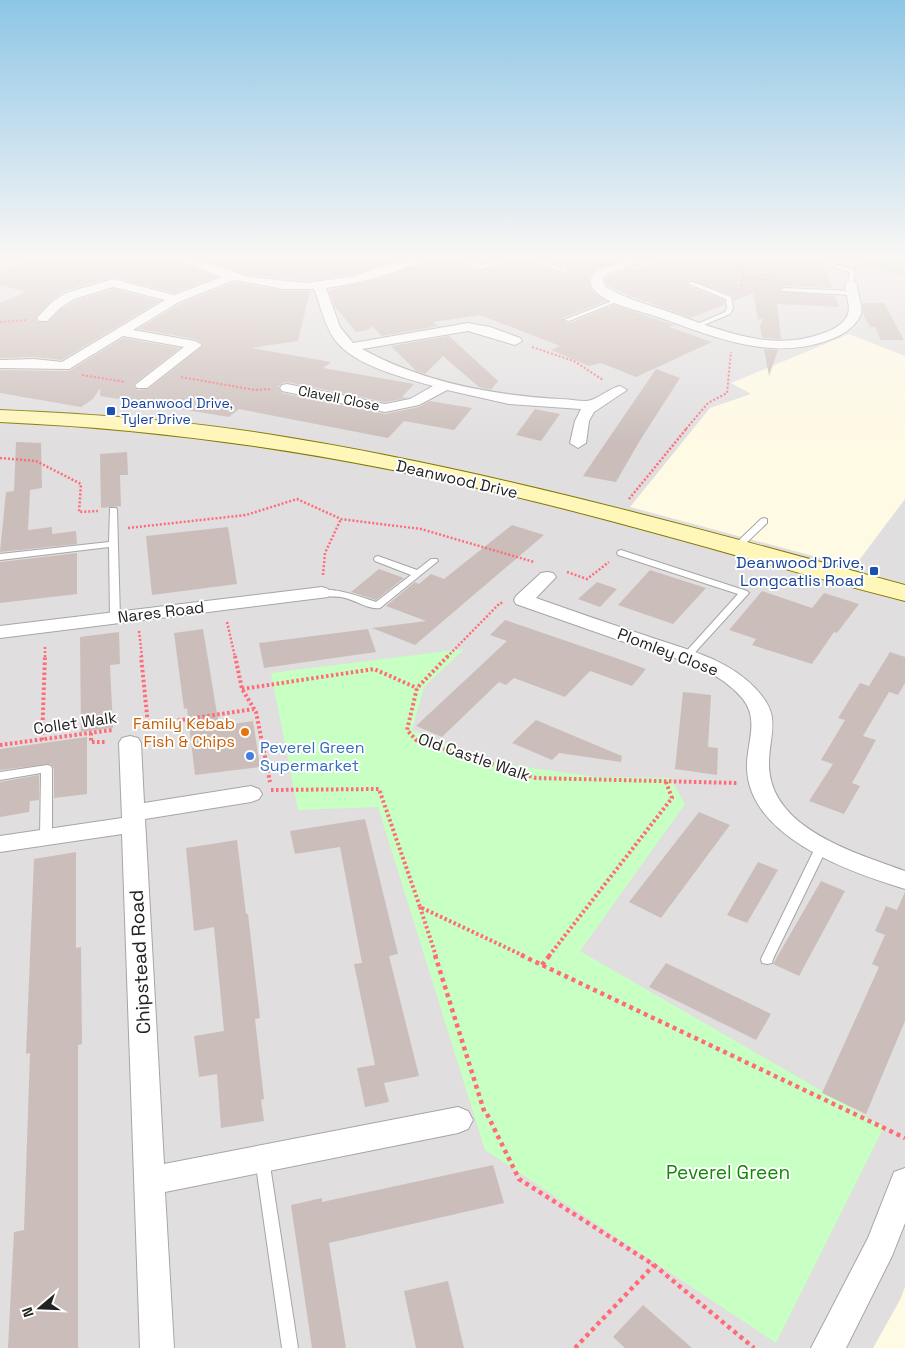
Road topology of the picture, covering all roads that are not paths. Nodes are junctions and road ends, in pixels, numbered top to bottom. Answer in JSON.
{"nodes":[{"id":1,"x":144,"y":318,"type":"edge"},
{"id":2,"x":332,"y":318,"type":"edge"},
{"id":3,"x":572,"y":318,"type":"edge"},
{"id":4,"x":674,"y":318,"type":"edge"},
{"id":5,"x":716,"y":318,"type":"edge"},
{"id":6,"x":853,"y":318,"type":"edge"},
{"id":7,"x":567,"y":320,"type":"dead end"},
{"id":8,"x":697,"y":326,"type":"junction"},
{"id":9,"x":121,"y":332,"type":"junction"},
{"id":10,"x":515,"y":341,"type":"road end"},
{"id":11,"x":350,"y":347,"type":"junction"},
{"id":12,"x":2,"y":364,"type":"dead end"},
{"id":13,"x":142,"y":385,"type":"road end"},
{"id":14,"x":446,"y":385,"type":"junction"},
{"id":15,"x":287,"y":388,"type":"road end"},
{"id":16,"x":620,"y":390,"type":"road end"},
{"id":17,"x":589,"y":406,"type":"junction"},
{"id":18,"x":0,"y":416,"type":"edge"},
{"id":19,"x":578,"y":443,"type":"dead end"},
{"id":20,"x":113,"y":510,"type":"road end"},
{"id":21,"x":764,"y":521,"type":"dead end"},
{"id":22,"x":112,"y":544,"type":"junction"},
{"id":23,"x":738,"y":546,"type":"junction"},
{"id":24,"x":621,"y":553,"type":"road end"},
{"id":25,"x":0,"y":557,"type":"edge"},
{"id":26,"x":378,"y":559,"type":"dead end"},
{"id":27,"x":434,"y":561,"type":"dead end"},
{"id":28,"x":552,"y":573,"type":"road end"},
{"id":29,"x":418,"y":574,"type":"junction"},
{"id":30,"x":322,"y":593,"type":"joint"},
{"id":31,"x":905,"y":593,"type":"edge"},
{"id":32,"x":116,"y":618,"type":"junction"},
{"id":33,"x":0,"y":632,"type":"edge"},
{"id":34,"x":686,"y":656,"type":"junction"},
{"id":35,"x":134,"y":731,"type":"road end"},
{"id":36,"x":0,"y":776,"type":"edge"},
{"id":37,"x":251,"y":794,"type":"dead end"},
{"id":38,"x":133,"y":818,"type":"junction"},
{"id":39,"x":46,"y":837,"type":"junction"},
{"id":40,"x":0,"y":844,"type":"edge"},
{"id":41,"x":822,"y":846,"type":"junction"},
{"id":42,"x":905,"y":880,"type":"edge"},
{"id":43,"x":767,"y":960,"type":"dead end"},
{"id":44,"x":458,"y":1120,"type":"road end"},
{"id":45,"x":262,"y":1159,"type":"junction"},
{"id":46,"x":149,"y":1181,"type":"junction"},
{"id":47,"x":905,"y":1182,"type":"edge"},
{"id":48,"x":157,"y":1348,"type":"edge"},
{"id":49,"x":290,"y":1348,"type":"edge"},
{"id":50,"x":828,"y":1348,"type":"edge"}],
"edges":[{"from":1,"to":9,"type":"street"},
{"from":2,"to":11,"type":"street"},
{"from":3,"to":7,"type":"lane"},
{"from":4,"to":8,"type":"street"},
{"from":5,"to":8,"type":"lane"},
{"from":6,"to":8,"type":"street"},
{"from":9,"to":12,"type":"street"},
{"from":9,"to":13,"type":"street"},
{"from":10,"to":11,"type":"street"},
{"from":11,"to":14,"type":"street"},
{"from":14,"to":15,"type":"street","name":"Clavell Close"},
{"from":14,"to":17,"type":"street"},
{"from":16,"to":17,"type":"street"},
{"from":17,"to":19,"type":"street"},
{"from":18,"to":23,"type":"street","name":"Deanwood Drive"},
{"from":20,"to":22,"type":"lane"},
{"from":21,"to":23,"type":"lane"},
{"from":22,"to":25,"type":"lane"},
{"from":22,"to":32,"type":"lane"},
{"from":23,"to":31,"type":"street","name":"Deanwood Drive"},
{"from":24,"to":34,"type":"lane"},
{"from":26,"to":29,"type":"lane"},
{"from":27,"to":29,"type":"lane"},
{"from":28,"to":34,"type":"street","name":"Plomley Close"},
{"from":29,"to":30,"type":"lane"},
{"from":30,"to":32,"type":"street","name":"Nares Road"},
{"from":32,"to":33,"type":"street","name":"Nares Road"},
{"from":34,"to":41,"type":"street","name":"Plomley Close"},
{"from":35,"to":38,"type":"street","name":"Chipstead Road"},
{"from":36,"to":39,"type":"lane"},
{"from":37,"to":38,"type":"street"},
{"from":38,"to":39,"type":"street"},
{"from":38,"to":46,"type":"street","name":"Chipstead Road"},
{"from":39,"to":40,"type":"street"},
{"from":41,"to":42,"type":"street","name":"Plomley Close"},
{"from":41,"to":43,"type":"lane"},
{"from":44,"to":45,"type":"street"},
{"from":45,"to":46,"type":"street"},
{"from":45,"to":49,"type":"lane"},
{"from":46,"to":48,"type":"street","name":"Chipstead Road"},
{"from":47,"to":50,"type":"street"}]}
